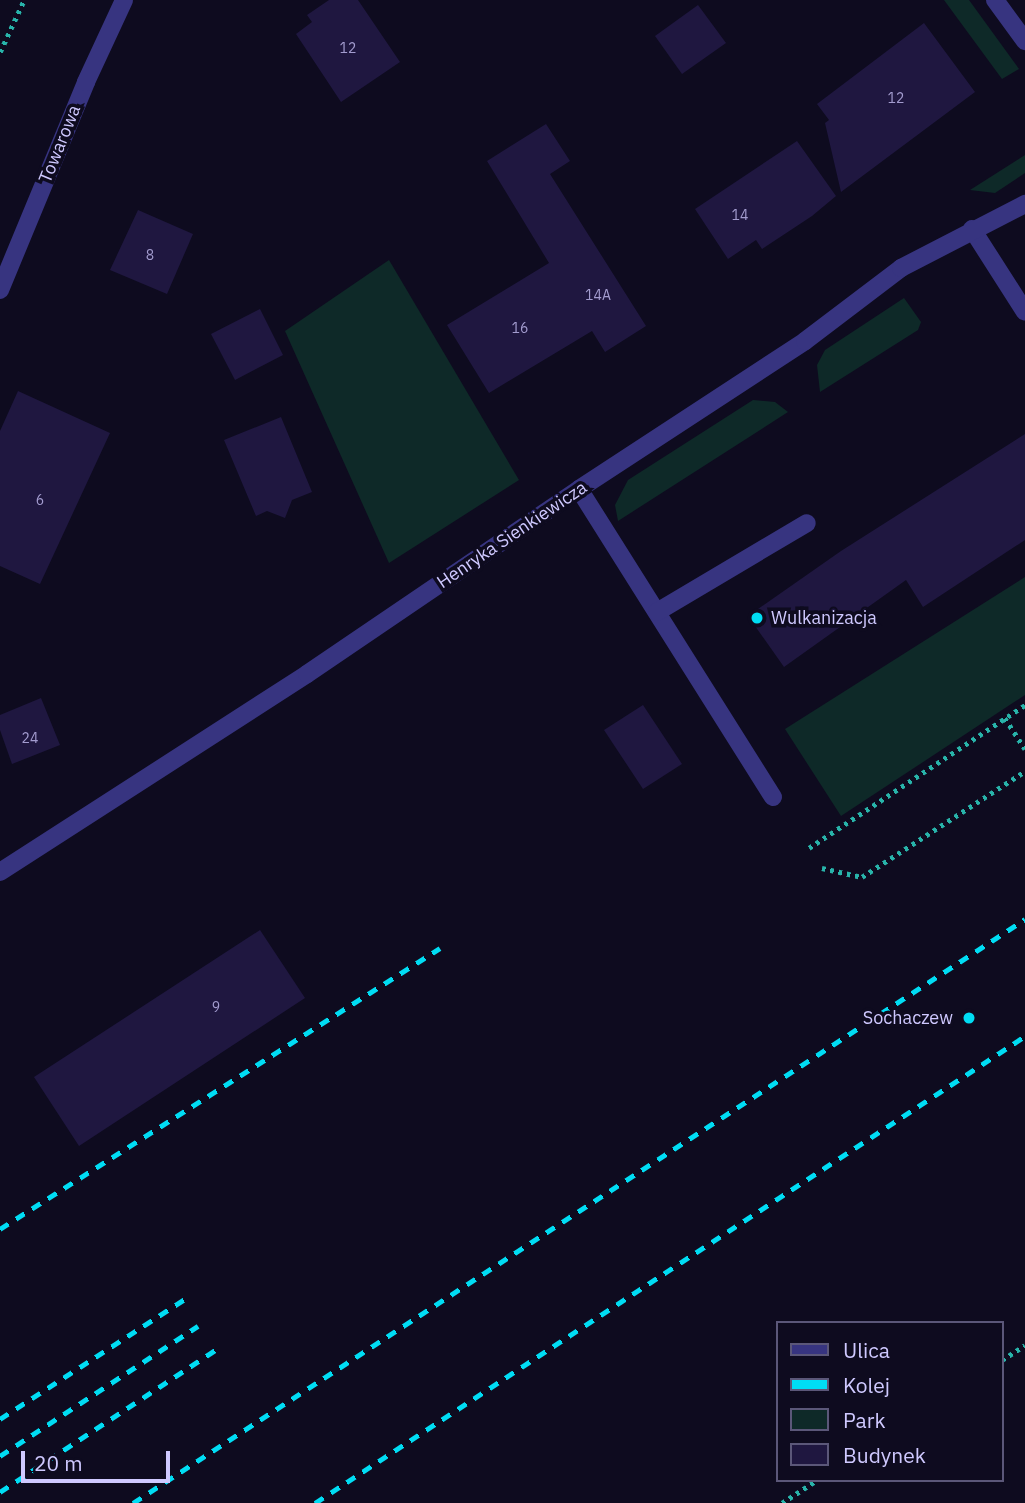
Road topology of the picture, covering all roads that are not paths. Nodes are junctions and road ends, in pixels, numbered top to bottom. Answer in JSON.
{"nodes":[{"id":1,"x":124,"y":0,"type":"edge"},
{"id":2,"x":995,"y":0,"type":"edge"},
{"id":3,"x":1025,"y":41,"type":"edge"},
{"id":4,"x":1025,"y":204,"type":"edge"},
{"id":5,"x":972,"y":229,"type":"junction"},
{"id":6,"x":0,"y":290,"type":"edge"},
{"id":7,"x":1025,"y":312,"type":"edge"},
{"id":8,"x":579,"y":489,"type":"junction"},
{"id":9,"x":807,"y":523,"type":"dead end"},
{"id":10,"x":657,"y":612,"type":"junction"},
{"id":11,"x":773,"y":797,"type":"dead end"},
{"id":12,"x":0,"y":872,"type":"edge"}],
"edges":[{"from":1,"to":6,"type":"street","name":"Towarowa"},
{"from":2,"to":3,"type":"street"},
{"from":4,"to":5,"type":"street","name":"Henryka Sienkiewicza"},
{"from":5,"to":7,"type":"street"},
{"from":5,"to":8,"type":"street","name":"Henryka Sienkiewicza"},
{"from":8,"to":10,"type":"street"},
{"from":8,"to":12,"type":"street","name":"Henryka Sienkiewicza"},
{"from":9,"to":10,"type":"street"},
{"from":10,"to":11,"type":"street"}]}
